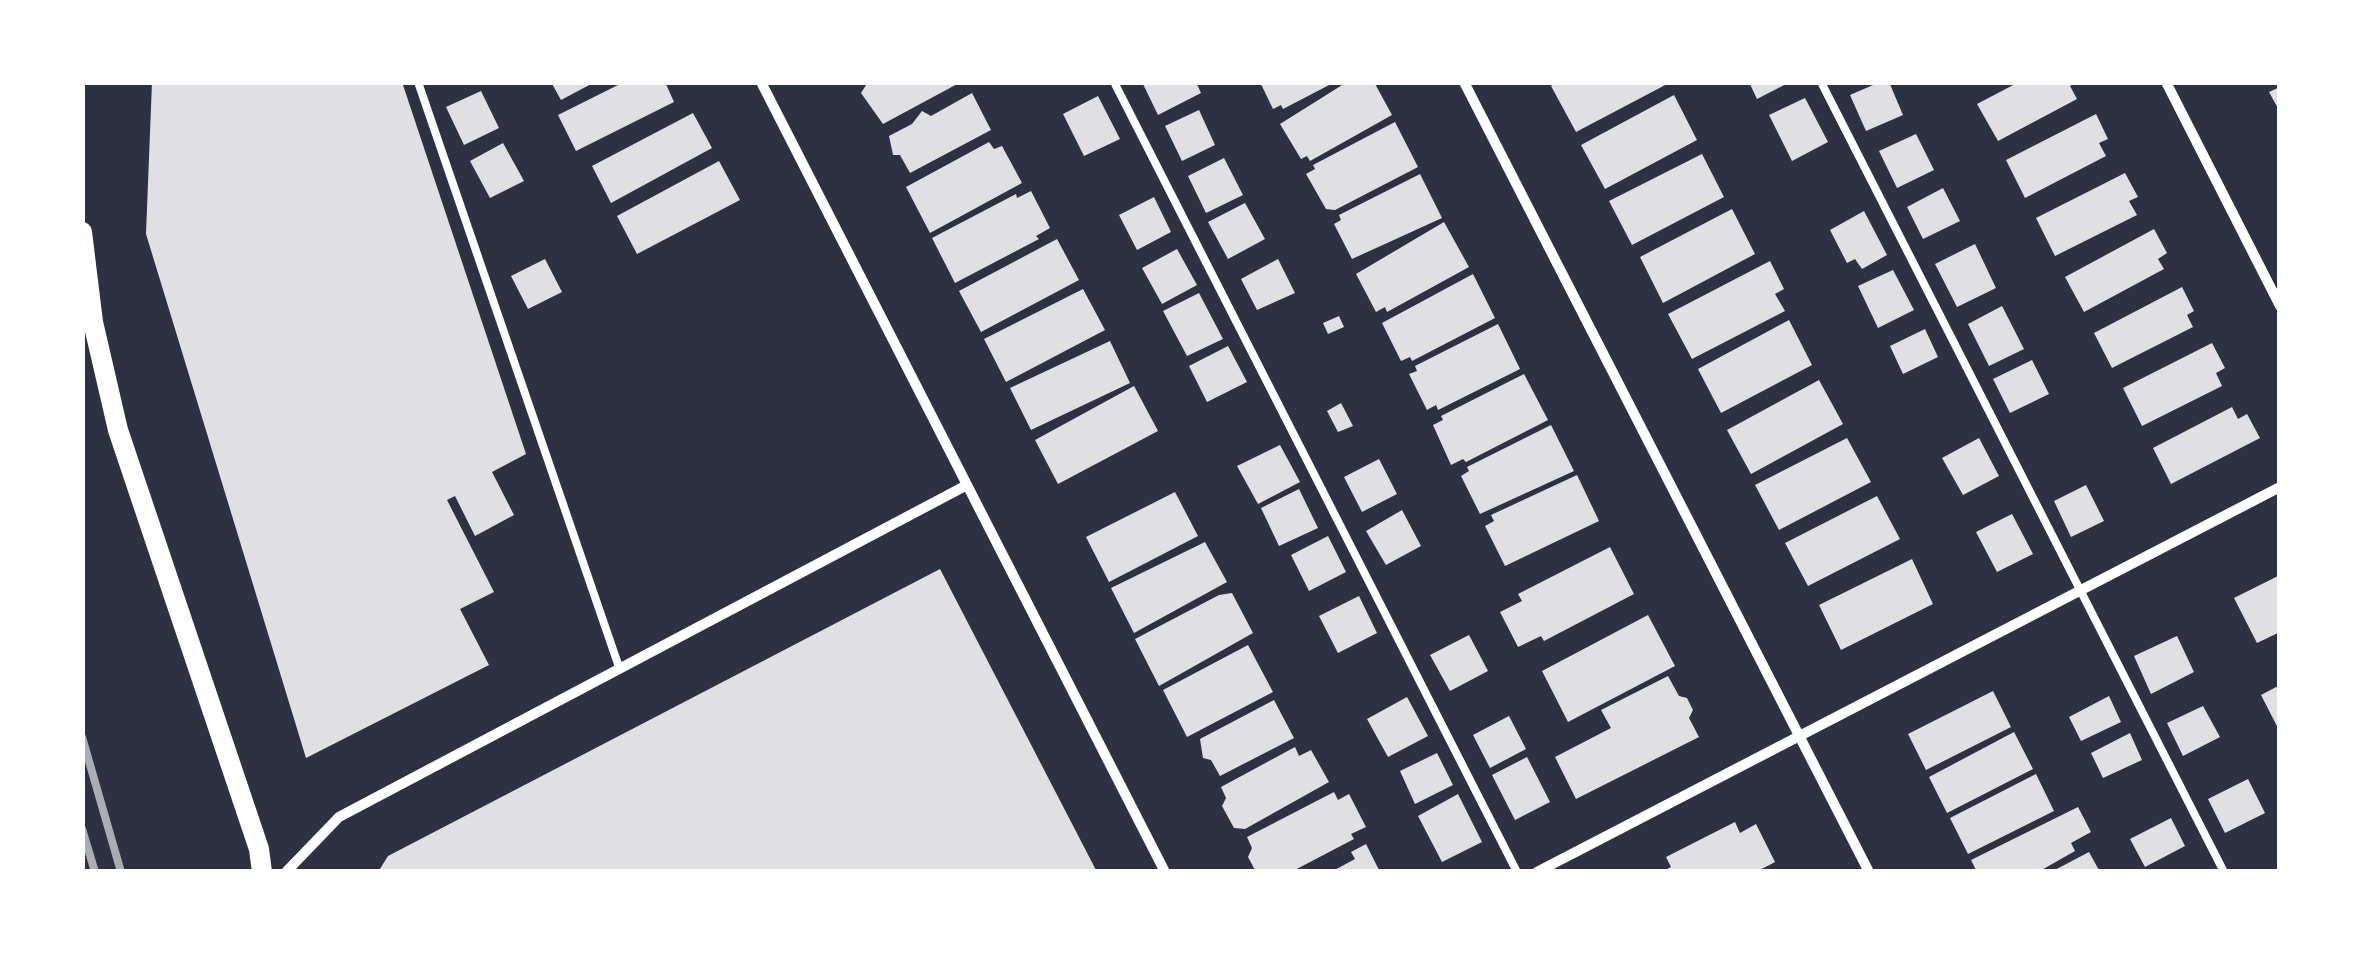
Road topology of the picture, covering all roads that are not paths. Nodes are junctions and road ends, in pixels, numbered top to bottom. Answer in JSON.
{"nodes":[{"id":1,"x":418,"y":82,"type":"edge"},
{"id":2,"x":761,"y":82,"type":"edge"},
{"id":3,"x":1114,"y":82,"type":"edge"},
{"id":4,"x":1464,"y":82,"type":"edge"},
{"id":5,"x":1821,"y":82,"type":"edge"},
{"id":6,"x":2166,"y":82,"type":"edge"},
{"id":7,"x":82,"y":232,"type":"edge"},
{"id":8,"x":2280,"y":306,"type":"edge"},
{"id":9,"x":966,"y":485,"type":"junction"},
{"id":10,"x":2280,"y":487,"type":"edge"},
{"id":11,"x":2080,"y":590,"type":"junction"},
{"id":12,"x":619,"y":667,"type":"junction"},
{"id":13,"x":1799,"y":736,"type":"junction"},
{"id":14,"x":262,"y":872,"type":"edge"},
{"id":15,"x":286,"y":872,"type":"edge"},
{"id":16,"x":1165,"y":872,"type":"edge"},
{"id":17,"x":1516,"y":872,"type":"edge"},
{"id":18,"x":1537,"y":872,"type":"edge"},
{"id":19,"x":1869,"y":872,"type":"edge"},
{"id":20,"x":2224,"y":872,"type":"edge"}],
"edges":[{"from":1,"to":12,"type":"lane"},
{"from":2,"to":9,"type":"street"},
{"from":3,"to":17,"type":"lane"},
{"from":4,"to":13,"type":"street"},
{"from":5,"to":11,"type":"lane"},
{"from":6,"to":8,"type":"street"},
{"from":7,"to":14,"type":"main road"},
{"from":9,"to":12,"type":"street"},
{"from":9,"to":16,"type":"street"},
{"from":10,"to":11,"type":"street"},
{"from":11,"to":13,"type":"street"},
{"from":11,"to":20,"type":"lane"},
{"from":12,"to":15,"type":"street"},
{"from":13,"to":18,"type":"street"},
{"from":13,"to":19,"type":"street"}]}
